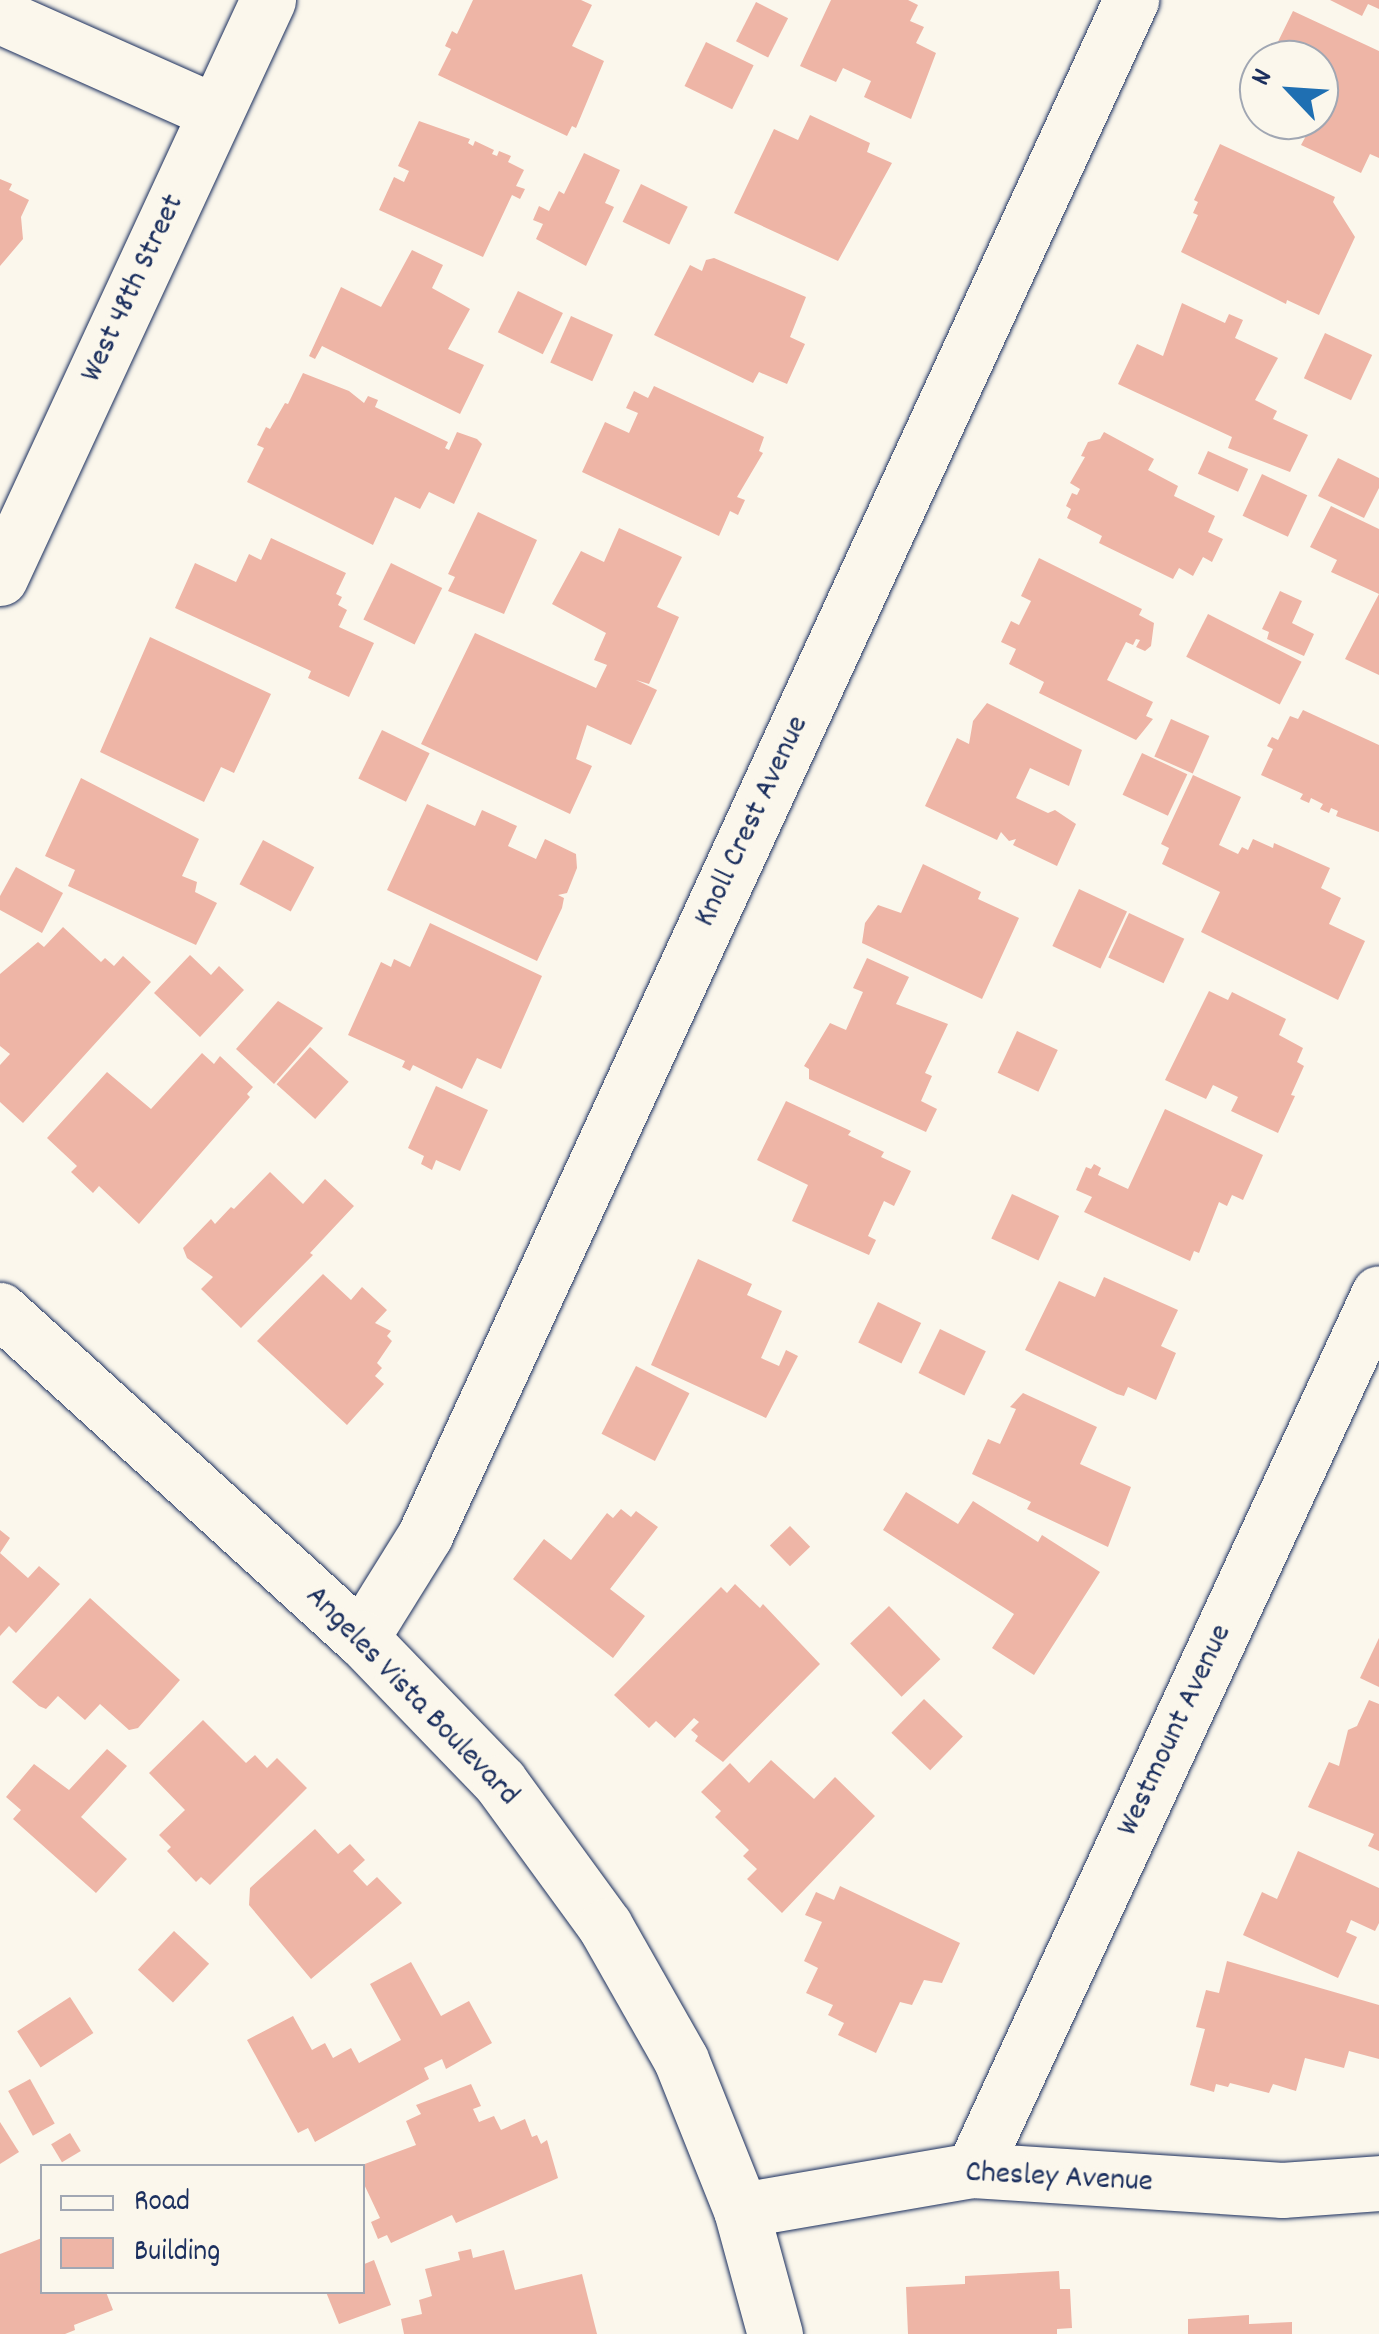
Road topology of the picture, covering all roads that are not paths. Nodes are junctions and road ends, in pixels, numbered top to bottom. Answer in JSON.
{"nodes":[{"id":1,"x":268,"y":0,"type":"edge"},
{"id":2,"x":1131,"y":0,"type":"edge"},
{"id":3,"x":0,"y":16,"type":"edge"},
{"id":4,"x":216,"y":112,"type":"junction"},
{"id":5,"x":0,"y":578,"type":"edge"},
{"id":6,"x":1379,"y":1292,"type":"edge"},
{"id":7,"x":0,"y":1310,"type":"edge"},
{"id":8,"x":361,"y":1638,"type":"junction"},
{"id":9,"x":974,"y":2170,"type":"junction"},
{"id":10,"x":1379,"y":2184,"type":"edge"},
{"id":11,"x":741,"y":2210,"type":"junction"},
{"id":12,"x":775,"y":2334,"type":"edge"}],
"edges":[{"from":1,"to":4,"type":"street","name":"West 48th Street"},
{"from":2,"to":8,"type":"street","name":"Knoll Crest Avenue"},
{"from":3,"to":4,"type":"street"},
{"from":4,"to":5,"type":"street","name":"West 48th Street"},
{"from":6,"to":9,"type":"street","name":"Westmount Avenue"},
{"from":7,"to":8,"type":"street","name":"Angeles Vista Boulevard"},
{"from":8,"to":11,"type":"street","name":"Angeles Vista Boulevard"},
{"from":9,"to":10,"type":"street","name":"Chesley Avenue"},
{"from":9,"to":11,"type":"street","name":"Chesley Avenue"},
{"from":11,"to":12,"type":"street","name":"Angeles Vista Boulevard"}]}
